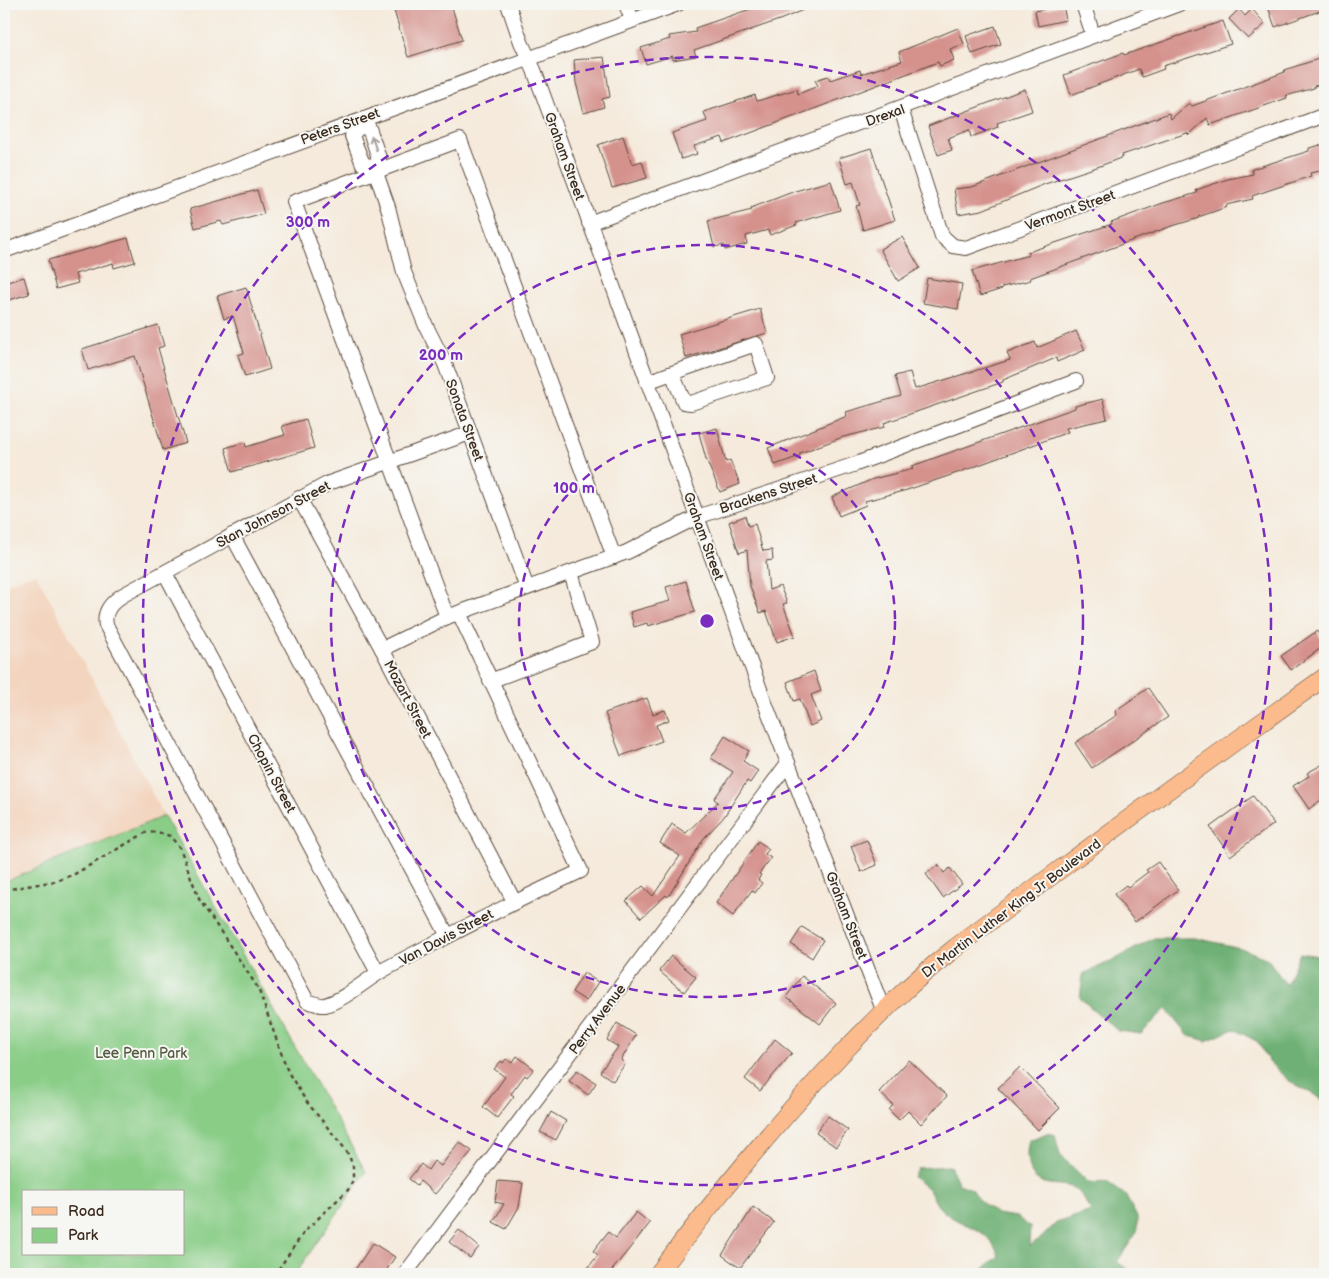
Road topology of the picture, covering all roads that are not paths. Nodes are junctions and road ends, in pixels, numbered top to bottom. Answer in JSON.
{"nodes":[{"id":1,"x":508,"y":4,"type":"edge"},
{"id":2,"x":626,"y":4,"type":"edge"},
{"id":3,"x":678,"y":4,"type":"edge"},
{"id":4,"x":1083,"y":4,"type":"edge"},
{"id":5,"x":1180,"y":4,"type":"edge"},
{"id":6,"x":632,"y":20,"type":"junction"},
{"id":7,"x":1093,"y":35,"type":"junction"},
{"id":8,"x":530,"y":58,"type":"junction"},
{"id":9,"x":901,"y":109,"type":"junction"},
{"id":10,"x":1325,"y":115,"type":"edge"},
{"id":11,"x":357,"y":124,"type":"junction"},
{"id":12,"x":375,"y":169,"type":"junction"},
{"id":13,"x":589,"y":223,"type":"junction"},
{"id":14,"x":4,"y":251,"type":"edge"},
{"id":15,"x":672,"y":373,"type":"junction"},
{"id":16,"x":647,"y":382,"type":"junction"},
{"id":17,"x":1076,"y":382,"type":"dead end"},
{"id":18,"x":470,"y":433,"type":"junction"},
{"id":19,"x":389,"y":462,"type":"junction"},
{"id":20,"x":299,"y":498,"type":"junction"},
{"id":21,"x":697,"y":517,"type":"junction"},
{"id":22,"x":232,"y":535,"type":"junction"},
{"id":23,"x":614,"y":557,"type":"junction"},
{"id":24,"x":165,"y":573,"type":"junction"},
{"id":25,"x":571,"y":573,"type":"junction"},
{"id":26,"x":527,"y":588,"type":"junction"},
{"id":27,"x":453,"y":615,"type":"junction"},
{"id":28,"x":382,"y":649,"type":"junction"},
{"id":29,"x":1325,"y":677,"type":"edge"},
{"id":30,"x":490,"y":681,"type":"junction"},
{"id":31,"x":788,"y":763,"type":"junction"},
{"id":32,"x":514,"y":901,"type":"junction"},
{"id":33,"x":448,"y":936,"type":"junction"},
{"id":34,"x":378,"y":973,"type":"junction"},
{"id":35,"x":884,"y":1012,"type":"junction"},
{"id":36,"x":405,"y":1274,"type":"edge"},
{"id":37,"x":658,"y":1274,"type":"edge"}],
"edges":[{"from":1,"to":8,"type":"street","name":"Graham Street"},
{"from":2,"to":6,"type":"street"},
{"from":3,"to":6,"type":"street","name":"Peters Street"},
{"from":4,"to":7,"type":"street"},
{"from":5,"to":7,"type":"street","name":"Drexal"},
{"from":6,"to":8,"type":"street","name":"Peters Street"},
{"from":7,"to":9,"type":"street","name":"Drexal"},
{"from":8,"to":11,"type":"street","name":"Peters Street"},
{"from":8,"to":13,"type":"street","name":"Graham Street"},
{"from":9,"to":10,"type":"street","name":"Vermont Street"},
{"from":9,"to":13,"type":"street","name":"Drexal"},
{"from":11,"to":12,"type":"street","name":"Sonata Street"},
{"from":11,"to":14,"type":"street","name":"Peters Street"},
{"from":12,"to":18,"type":"street","name":"Sonata Street"},
{"from":12,"to":19,"type":"street"},
{"from":12,"to":23,"type":"street"},
{"from":13,"to":16,"type":"street","name":"Graham Street"},
{"from":15,"to":15,"type":"street"},
{"from":15,"to":16,"type":"street"},
{"from":16,"to":21,"type":"street","name":"Graham Street"},
{"from":17,"to":21,"type":"street","name":"Brackens Street"},
{"from":18,"to":19,"type":"street","name":"Stan Johnson Street"},
{"from":18,"to":26,"type":"street","name":"Sonata Street"},
{"from":19,"to":20,"type":"street","name":"Stan Johnson Street"},
{"from":19,"to":27,"type":"street"},
{"from":20,"to":22,"type":"street","name":"Stan Johnson Street"},
{"from":20,"to":28,"type":"street","name":"Mozart Street"},
{"from":21,"to":23,"type":"street","name":"Brackens Street"},
{"from":21,"to":31,"type":"street","name":"Graham Street"},
{"from":22,"to":24,"type":"street","name":"Stan Johnson Street"},
{"from":22,"to":33,"type":"street"},
{"from":23,"to":25,"type":"street","name":"Brackens Street"},
{"from":24,"to":34,"type":"street","name":"Chopin Street"},
{"from":24,"to":34,"type":"street","name":"Stan Johnson Street"},
{"from":25,"to":26,"type":"street","name":"Brackens Street"},
{"from":25,"to":30,"type":"street"},
{"from":26,"to":27,"type":"street","name":"Brackens Street"},
{"from":27,"to":28,"type":"street","name":"Brackens Street"},
{"from":27,"to":30,"type":"street"},
{"from":28,"to":32,"type":"street","name":"Mozart Street"},
{"from":29,"to":35,"type":"main road","name":"Dr Martin Luther King Jr Boulevard"},
{"from":30,"to":32,"type":"street","name":"Van Davis Street"},
{"from":31,"to":35,"type":"street","name":"Graham Street"},
{"from":31,"to":36,"type":"street","name":"Perry Avenue"},
{"from":32,"to":33,"type":"street","name":"Van Davis Street"},
{"from":33,"to":34,"type":"street","name":"Van Davis Street"},
{"from":35,"to":37,"type":"main road","name":"Dr Martin Luther King Jr Boulevard"}]}
